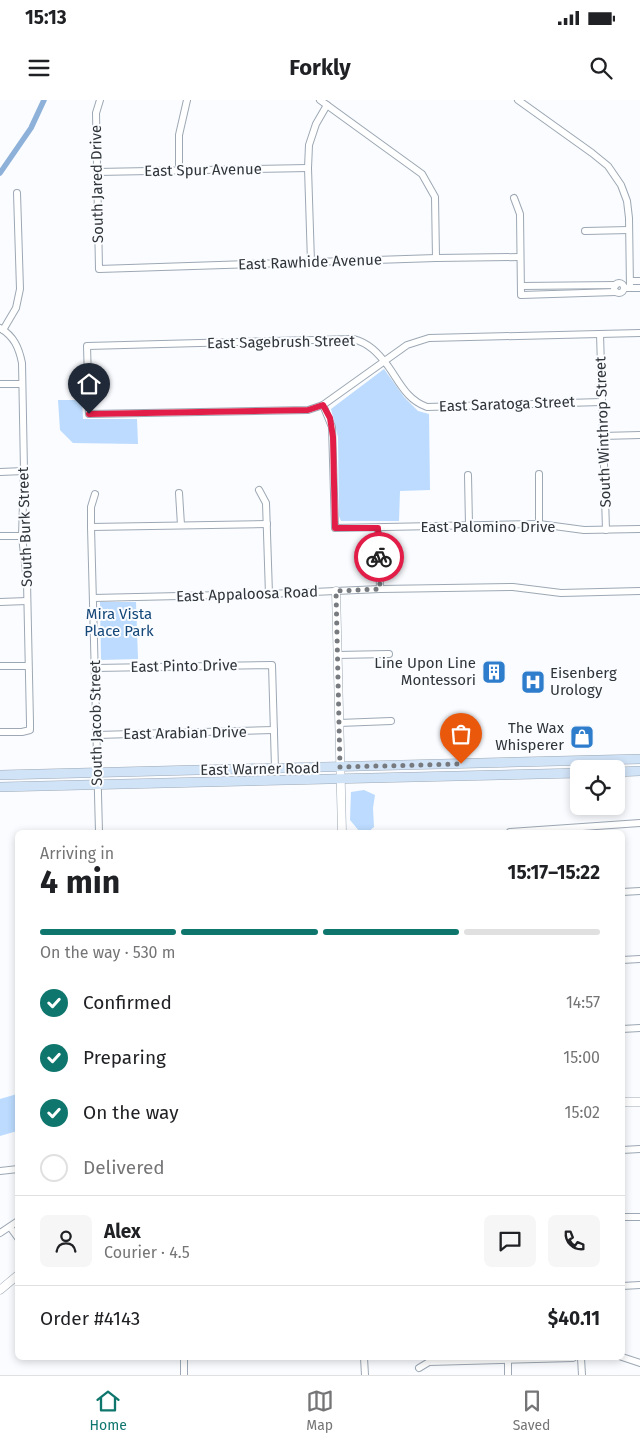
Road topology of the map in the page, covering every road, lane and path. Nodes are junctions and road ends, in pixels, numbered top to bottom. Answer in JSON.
{"nodes":[{"id":1,"x":100,"y":100,"type":"edge"},
{"id":2,"x":187,"y":100,"type":"edge"},
{"id":3,"x":320,"y":100,"type":"edge"},
{"id":4,"x":518,"y":100,"type":"edge"},
{"id":5,"x":327,"y":105,"type":"junction"},
{"id":6,"x":308,"y":168,"type":"junction"},
{"id":7,"x":179,"y":170,"type":"junction"},
{"id":8,"x":97,"y":172,"type":"junction"},
{"id":9,"x":17,"y":193,"type":"dead end"},
{"id":10,"x":514,"y":198,"type":"dead end"},
{"id":11,"x":629,"y":230,"type":"junction"},
{"id":12,"x":585,"y":231,"type":"dead end"},
{"id":13,"x":520,"y":257,"type":"junction"},
{"id":14,"x":436,"y":258,"type":"junction"},
{"id":15,"x":311,"y":262,"type":"junction"},
{"id":16,"x":99,"y":269,"type":"joint"},
{"id":17,"x":640,"y":281,"type":"edge"},
{"id":18,"x":585,"y":285,"type":"junction"},
{"id":19,"x":521,"y":286,"type":"junction"},
{"id":20,"x":567,"y":286,"type":"junction"},
{"id":21,"x":628,"y":286,"type":"junction"},
{"id":22,"x":616,"y":288,"type":"junction"},
{"id":23,"x":640,"y":288,"type":"edge"},
{"id":24,"x":567,"y":294,"type":"junction"},
{"id":25,"x":585,"y":294,"type":"junction"},
{"id":26,"x":2,"y":329,"type":"edge"},
{"id":27,"x":640,"y":333,"type":"edge"},
{"id":28,"x":600,"y":334,"type":"junction"},
{"id":29,"x":385,"y":361,"type":"junction"},
{"id":30,"x":0,"y":384,"type":"edge"},
{"id":31,"x":21,"y":384,"type":"junction"},
{"id":32,"x":601,"y":402,"type":"junction"},
{"id":33,"x":323,"y":405,"type":"junction"},
{"id":34,"x":640,"y":435,"type":"edge"},
{"id":35,"x":602,"y":436,"type":"junction"},
{"id":36,"x":24,"y":471,"type":"junction"},
{"id":37,"x":0,"y":472,"type":"edge"},
{"id":38,"x":539,"y":474,"type":"dead end"},
{"id":39,"x":468,"y":475,"type":"dead end"},
{"id":40,"x":259,"y":490,"type":"dead end"},
{"id":41,"x":179,"y":492,"type":"dead end"},
{"id":42,"x":95,"y":494,"type":"dead end"},
{"id":43,"x":267,"y":524,"type":"junction"},
{"id":44,"x":539,"y":524,"type":"junction"},
{"id":45,"x":181,"y":525,"type":"junction"},
{"id":46,"x":469,"y":525,"type":"junction"},
{"id":47,"x":91,"y":526,"type":"junction"},
{"id":48,"x":378,"y":528,"type":"junction"},
{"id":49,"x":640,"y":528,"type":"edge"},
{"id":50,"x":606,"y":530,"type":"junction"},
{"id":51,"x":0,"y":536,"type":"edge"},
{"id":52,"x":22,"y":536,"type":"junction"},
{"id":53,"x":380,"y":589,"type":"junction"},
{"id":54,"x":336,"y":591,"type":"junction"},
{"id":55,"x":640,"y":591,"type":"edge"},
{"id":56,"x":269,"y":594,"type":"junction"},
{"id":57,"x":93,"y":598,"type":"junction"},
{"id":58,"x":27,"y":601,"type":"junction"},
{"id":59,"x":0,"y":602,"type":"edge"},
{"id":60,"x":389,"y":654,"type":"dead end"},
{"id":61,"x":337,"y":655,"type":"junction"},
{"id":62,"x":0,"y":666,"type":"edge"},
{"id":63,"x":28,"y":666,"type":"junction"},
{"id":64,"x":95,"y":668,"type":"junction"},
{"id":65,"x":391,"y":722,"type":"dead end"},
{"id":66,"x":339,"y":723,"type":"junction"},
{"id":67,"x":274,"y":730,"type":"junction"},
{"id":68,"x":0,"y":732,"type":"edge"},
{"id":69,"x":97,"y":735,"type":"junction"},
{"id":70,"x":640,"y":759,"type":"edge"},
{"id":71,"x":559,"y":761,"type":"junction"},
{"id":72,"x":340,"y":767,"type":"junction"},
{"id":73,"x":275,"y":768,"type":"junction"},
{"id":74,"x":640,"y":771,"type":"edge"},
{"id":75,"x":98,"y":772,"type":"junction"},
{"id":76,"x":625,"y":772,"type":"edge"},
{"id":77,"x":559,"y":773,"type":"junction"},
{"id":78,"x":570,"y":773,"type":"edge"},
{"id":79,"x":0,"y":775,"type":"edge"},
{"id":80,"x":340,"y":779,"type":"junction"},
{"id":81,"x":98,"y":785,"type":"junction"},
{"id":82,"x":0,"y":787,"type":"edge"},
{"id":83,"x":640,"y":823,"type":"edge"},
{"id":84,"x":99,"y":830,"type":"edge"},
{"id":85,"x":342,"y":830,"type":"edge"},
{"id":86,"x":539,"y":830,"type":"edge"},
{"id":87,"x":640,"y":891,"type":"edge"},
{"id":88,"x":625,"y":892,"type":"edge"},
{"id":89,"x":640,"y":958,"type":"edge"},
{"id":90,"x":625,"y":960,"type":"edge"},
{"id":91,"x":640,"y":1028,"type":"edge"},
{"id":92,"x":625,"y":1029,"type":"edge"},
{"id":93,"x":625,"y":1102,"type":"edge"},
{"id":94,"x":640,"y":1102,"type":"edge"},
{"id":95,"x":625,"y":1150,"type":"edge"},
{"id":96,"x":640,"y":1150,"type":"edge"},
{"id":97,"x":15,"y":1170,"type":"edge"},
{"id":98,"x":0,"y":1171,"type":"edge"},
{"id":99,"x":640,"y":1217,"type":"edge"},
{"id":100,"x":625,"y":1218,"type":"edge"},
{"id":101,"x":15,"y":1223,"type":"edge"},
{"id":102,"x":10,"y":1227,"type":"junction"},
{"id":103,"x":0,"y":1232,"type":"edge"},
{"id":104,"x":15,"y":1234,"type":"edge"},
{"id":105,"x":15,"y":1278,"type":"edge"},
{"id":106,"x":640,"y":1285,"type":"edge"},
{"id":107,"x":625,"y":1286,"type":"edge"},
{"id":108,"x":0,"y":1290,"type":"edge"},
{"id":109,"x":625,"y":1358,"type":"edge"},
{"id":110,"x":184,"y":1360,"type":"edge"},
{"id":111,"x":364,"y":1360,"type":"edge"},
{"id":112,"x":482,"y":1360,"type":"edge"},
{"id":113,"x":508,"y":1360,"type":"edge"},
{"id":114,"x":581,"y":1360,"type":"edge"},
{"id":115,"x":640,"y":1363,"type":"edge"},
{"id":116,"x":419,"y":1368,"type":"dead end"},
{"id":117,"x":184,"y":1375,"type":"edge"},
{"id":118,"x":365,"y":1375,"type":"edge"},
{"id":119,"x":508,"y":1375,"type":"edge"},
{"id":120,"x":582,"y":1375,"type":"edge"}],
"edges":[{"from":1,"to":8,"type":"street","name":"South Jared Drive"},
{"from":2,"to":7,"type":"street"},
{"from":3,"to":5,"type":"street"},
{"from":4,"to":11,"type":"street"},
{"from":5,"to":6,"type":"street"},
{"from":5,"to":14,"type":"street"},
{"from":6,"to":7,"type":"street","name":"East Spur Avenue"},
{"from":6,"to":15,"type":"street"},
{"from":7,"to":8,"type":"street","name":"East Spur Avenue"},
{"from":8,"to":16,"type":"street","name":"South Jared Drive"},
{"from":9,"to":26,"type":"street","name":"South Burk Street"},
{"from":10,"to":13,"type":"street"},
{"from":11,"to":12,"type":"street"},
{"from":11,"to":21,"type":"street"},
{"from":13,"to":14,"type":"street","name":"East Rawhide Avenue"},
{"from":13,"to":19,"type":"street"},
{"from":14,"to":15,"type":"street","name":"East Rawhide Avenue"},
{"from":15,"to":16,"type":"street","name":"East Rawhide Avenue"},
{"from":17,"to":21,"type":"street"},
{"from":18,"to":20,"type":"street"},
{"from":18,"to":22,"type":"street"},
{"from":18,"to":25,"type":"street"},
{"from":19,"to":20,"type":"street"},
{"from":19,"to":24,"type":"street"},
{"from":20,"to":24,"type":"street"},
{"from":21,"to":22,"type":"street"},
{"from":21,"to":23,"type":"street"},
{"from":22,"to":25,"type":"street"},
{"from":24,"to":25,"type":"street"},
{"from":26,"to":31,"type":"street","name":"South Burk Street"},
{"from":27,"to":28,"type":"street"},
{"from":28,"to":29,"type":"street"},
{"from":28,"to":32,"type":"street","name":"South Winthrop Street"},
{"from":29,"to":32,"type":"street","name":"East Saratoga Street"},
{"from":29,"to":33,"type":"street"},
{"from":29,"to":33,"type":"street","name":"East Sagebrush Street"},
{"from":30,"to":31,"type":"street"},
{"from":31,"to":36,"type":"street","name":"South Burk Street"},
{"from":32,"to":35,"type":"street","name":"South Winthrop Street"},
{"from":33,"to":48,"type":"street","name":"East Palomino Drive"},
{"from":34,"to":35,"type":"street"},
{"from":35,"to":50,"type":"street","name":"South Winthrop Street"},
{"from":36,"to":37,"type":"street"},
{"from":36,"to":52,"type":"street","name":"South Burk Street"},
{"from":38,"to":44,"type":"street"},
{"from":39,"to":46,"type":"street"},
{"from":40,"to":43,"type":"street"},
{"from":41,"to":45,"type":"street"},
{"from":42,"to":47,"type":"street","name":"South Jacob Street"},
{"from":43,"to":45,"type":"street"},
{"from":43,"to":56,"type":"street"},
{"from":44,"to":46,"type":"street","name":"East Palomino Drive"},
{"from":44,"to":50,"type":"street","name":"East Palomino Drive"},
{"from":45,"to":47,"type":"street"},
{"from":46,"to":48,"type":"street","name":"East Palomino Drive"},
{"from":47,"to":57,"type":"street","name":"South Jacob Street"},
{"from":48,"to":53,"type":"street"},
{"from":49,"to":50,"type":"street","name":"East Palomino Drive"},
{"from":51,"to":52,"type":"street"},
{"from":52,"to":58,"type":"street","name":"South Burk Street"},
{"from":53,"to":54,"type":"street","name":"East Appaloosa Road"},
{"from":53,"to":55,"type":"street","name":"East Appaloosa Road"},
{"from":54,"to":56,"type":"street","name":"East Appaloosa Road"},
{"from":54,"to":61,"type":"street"},
{"from":56,"to":57,"type":"street","name":"East Appaloosa Road"},
{"from":57,"to":64,"type":"street","name":"South Jacob Street"},
{"from":58,"to":59,"type":"street"},
{"from":58,"to":63,"type":"street","name":"South Burk Street"},
{"from":60,"to":61,"type":"street"},
{"from":61,"to":66,"type":"street"},
{"from":62,"to":63,"type":"street"},
{"from":63,"to":68,"type":"street","name":"South Burk Street"},
{"from":64,"to":67,"type":"street","name":"East Pinto Drive"},
{"from":64,"to":69,"type":"street","name":"South Jacob Street"},
{"from":65,"to":66,"type":"street"},
{"from":66,"to":72,"type":"street"},
{"from":67,"to":69,"type":"street","name":"East Arabian Drive"},
{"from":67,"to":73,"type":"street"},
{"from":69,"to":75,"type":"street","name":"South Jacob Street"},
{"from":70,"to":71,"type":"main road","name":"East Warner Road"},
{"from":71,"to":72,"type":"main road","name":"East Warner Road"},
{"from":71,"to":77,"type":"main road"},
{"from":72,"to":73,"type":"main road","name":"East Warner Road"},
{"from":72,"to":80,"type":"street"},
{"from":73,"to":75,"type":"main road","name":"East Warner Road"},
{"from":74,"to":76,"type":"main road"},
{"from":75,"to":79,"type":"main road","name":"East Warner Road"},
{"from":75,"to":81,"type":"street","name":"South Jacob Street"},
{"from":77,"to":78,"type":"main road","name":"East Warner Road"},
{"from":77,"to":80,"type":"main road","name":"East Warner Road"},
{"from":80,"to":81,"type":"main road","name":"East Warner Road"},
{"from":80,"to":85,"type":"street"},
{"from":81,"to":82,"type":"main road","name":"East Warner Road"},
{"from":81,"to":84,"type":"street","name":"South Jacob Street"},
{"from":83,"to":86,"type":"street"},
{"from":87,"to":88,"type":"street"},
{"from":89,"to":90,"type":"street"},
{"from":91,"to":92,"type":"street"},
{"from":93,"to":94,"type":"street"},
{"from":95,"to":96,"type":"street"},
{"from":97,"to":98,"type":"street"},
{"from":99,"to":100,"type":"street"},
{"from":101,"to":102,"type":"street"},
{"from":102,"to":103,"type":"street"},
{"from":102,"to":104,"type":"street"},
{"from":105,"to":108,"type":"street"},
{"from":106,"to":107,"type":"street"},
{"from":109,"to":115,"type":"street"},
{"from":110,"to":117,"type":"street"},
{"from":111,"to":118,"type":"street"},
{"from":112,"to":116,"type":"street"},
{"from":113,"to":119,"type":"street"},
{"from":114,"to":120,"type":"street"}]}
